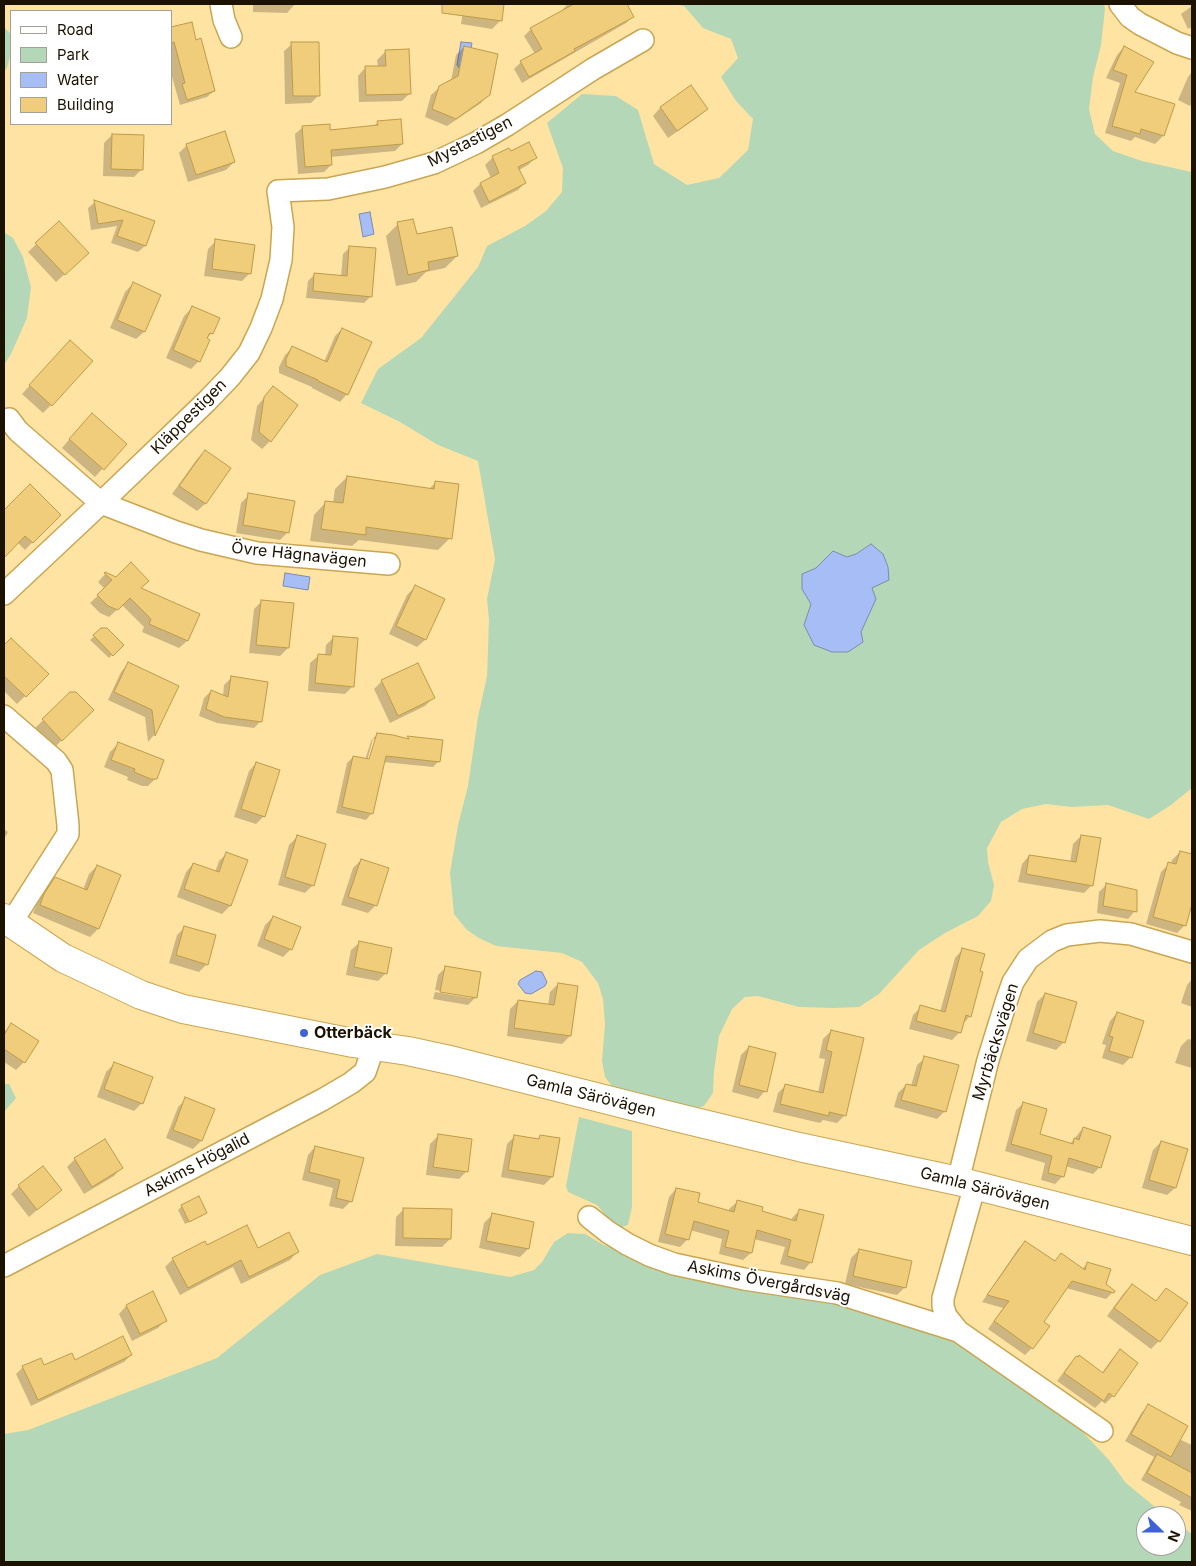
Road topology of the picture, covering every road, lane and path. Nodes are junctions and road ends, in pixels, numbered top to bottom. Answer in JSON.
{"nodes":[{"id":1,"x":221,"y":4,"type":"edge"},
{"id":2,"x":1120,"y":4,"type":"edge"},
{"id":3,"x":231,"y":38,"type":"dead end"},
{"id":4,"x":643,"y":40,"type":"dead end"},
{"id":5,"x":1192,"y":48,"type":"edge"},
{"id":6,"x":278,"y":191,"type":"joint"},
{"id":7,"x":10,"y":419,"type":"dead end"},
{"id":8,"x":101,"y":503,"type":"junction"},
{"id":9,"x":389,"y":564,"type":"dead end"},
{"id":10,"x":4,"y":594,"type":"edge"},
{"id":11,"x":4,"y":716,"type":"edge"},
{"id":12,"x":7,"y":921,"type":"edge"},
{"id":13,"x":1192,"y":952,"type":"edge"},
{"id":14,"x":374,"y":1046,"type":"junction"},
{"id":15,"x":966,"y":1183,"type":"junction"},
{"id":16,"x":589,"y":1217,"type":"dead end"},
{"id":17,"x":1192,"y":1241,"type":"edge"},
{"id":18,"x":4,"y":1266,"type":"edge"},
{"id":19,"x":958,"y":1331,"type":"junction"},
{"id":20,"x":1102,"y":1431,"type":"dead end"}],
"edges":[{"from":1,"to":3,"type":"street"},
{"from":2,"to":5,"type":"street"},
{"from":4,"to":6,"type":"street","name":"Mystastigen"},
{"from":6,"to":8,"type":"street","name":"Kläppestigen"},
{"from":7,"to":8,"type":"street","name":"Övre Hägnavägen"},
{"from":8,"to":9,"type":"street","name":"Övre Hägnavägen"},
{"from":8,"to":10,"type":"street","name":"Kläppestigen"},
{"from":11,"to":12,"type":"street"},
{"from":12,"to":14,"type":"street","name":"Gamla Särövägen"},
{"from":13,"to":15,"type":"street","name":"Myrbäcksvägen"},
{"from":14,"to":15,"type":"street","name":"Gamla Särövägen"},
{"from":14,"to":18,"type":"street","name":"Askims Högalid"},
{"from":15,"to":17,"type":"street","name":"Gamla Särövägen"},
{"from":15,"to":19,"type":"street","name":"Askims Övergårdsväg"},
{"from":16,"to":19,"type":"street","name":"Askims Övergårdsväg"},
{"from":19,"to":20,"type":"street","name":"Askims Övergårdsväg"}]}
